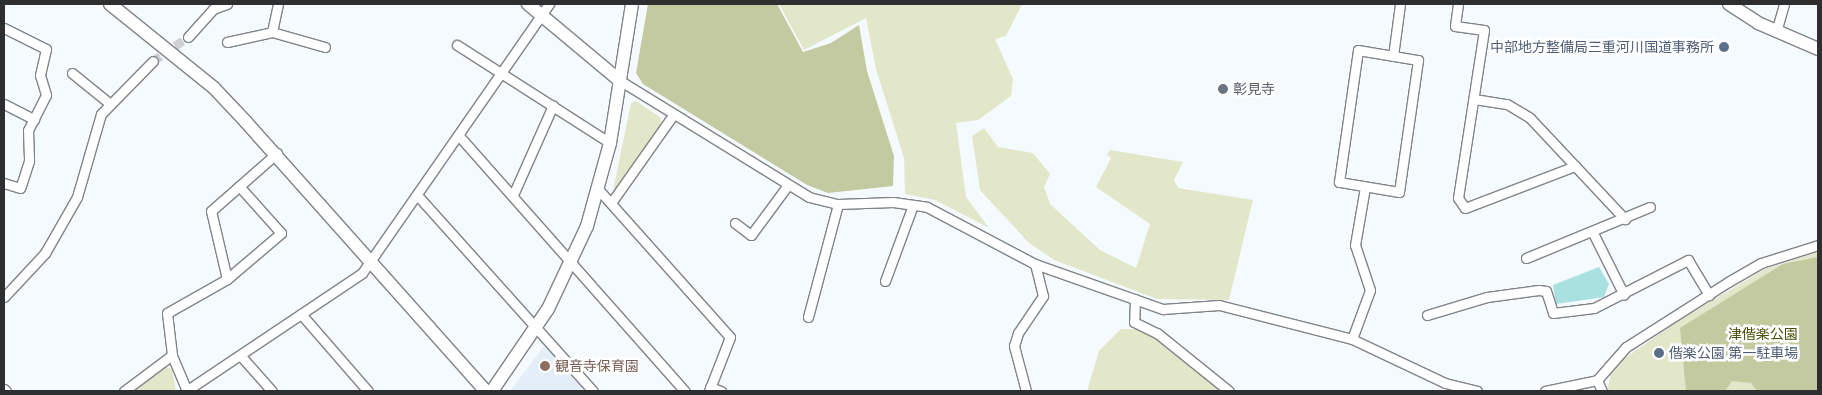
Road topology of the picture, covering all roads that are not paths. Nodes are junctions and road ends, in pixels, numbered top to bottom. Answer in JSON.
{"nodes":[{"id":1,"x":110,"y":4,"type":"edge"},
{"id":2,"x":227,"y":4,"type":"edge"},
{"id":3,"x":278,"y":4,"type":"edge"},
{"id":4,"x":528,"y":4,"type":"edge"},
{"id":5,"x":549,"y":4,"type":"edge"},
{"id":6,"x":632,"y":4,"type":"edge"},
{"id":7,"x":1400,"y":4,"type":"edge"},
{"id":8,"x":1458,"y":4,"type":"edge"},
{"id":9,"x":1729,"y":4,"type":"edge"},
{"id":10,"x":1784,"y":4,"type":"edge"},
{"id":11,"x":1742,"y":8,"type":"edge"},
{"id":12,"x":543,"y":16,"type":"junction"},
{"id":13,"x":4,"y":28,"type":"edge"},
{"id":14,"x":272,"y":32,"type":"junction"},
{"id":15,"x":1776,"y":32,"type":"junction"},
{"id":16,"x":188,"y":37,"type":"tunnel mouth"},
{"id":17,"x":227,"y":42,"type":"dead end"},
{"id":18,"x":457,"y":44,"type":"dead end"},
{"id":19,"x":325,"y":47,"type":"dead end"},
{"id":20,"x":1818,"y":49,"type":"edge"},
{"id":21,"x":1393,"y":56,"type":"junction"},
{"id":22,"x":153,"y":61,"type":"tunnel mouth"},
{"id":23,"x":505,"y":72,"type":"junction"},
{"id":24,"x":72,"y":73,"type":"dead end"},
{"id":25,"x":619,"y":80,"type":"junction"},
{"id":26,"x":1474,"y":99,"type":"junction"},
{"id":27,"x":109,"y":103,"type":"junction"},
{"id":28,"x":4,"y":104,"type":"edge"},
{"id":29,"x":553,"y":105,"type":"junction"},
{"id":30,"x":673,"y":115,"type":"junction"},
{"id":31,"x":34,"y":119,"type":"junction"},
{"id":32,"x":460,"y":137,"type":"junction"},
{"id":33,"x":610,"y":143,"type":"junction"},
{"id":34,"x":277,"y":153,"type":"junction"},
{"id":35,"x":1575,"y":166,"type":"junction"},
{"id":36,"x":4,"y":183,"type":"edge"},
{"id":37,"x":788,"y":185,"type":"junction"},
{"id":38,"x":239,"y":186,"type":"junction"},
{"id":39,"x":1364,"y":186,"type":"junction"},
{"id":40,"x":598,"y":189,"type":"junction"},
{"id":41,"x":417,"y":195,"type":"junction"},
{"id":42,"x":513,"y":195,"type":"junction"},
{"id":43,"x":611,"y":203,"type":"junction"},
{"id":44,"x":838,"y":204,"type":"junction"},
{"id":45,"x":913,"y":205,"type":"junction"},
{"id":46,"x":1650,"y":207,"type":"dead end"},
{"id":47,"x":1625,"y":219,"type":"junction"},
{"id":48,"x":735,"y":223,"type":"dead end"},
{"id":49,"x":1593,"y":233,"type":"junction"},
{"id":50,"x":1818,"y":245,"type":"edge"},
{"id":51,"x":1526,"y":258,"type":"dead end"},
{"id":52,"x":373,"y":260,"type":"junction"},
{"id":53,"x":571,"y":262,"type":"junction"},
{"id":54,"x":1036,"y":264,"type":"junction"},
{"id":55,"x":227,"y":279,"type":"junction"},
{"id":56,"x":885,"y":281,"type":"dead end"},
{"id":57,"x":1624,"y":295,"type":"junction"},
{"id":58,"x":1708,"y":295,"type":"junction"},
{"id":59,"x":4,"y":297,"type":"edge"},
{"id":60,"x":1135,"y":299,"type":"junction"},
{"id":61,"x":301,"y":314,"type":"junction"},
{"id":62,"x":1427,"y":315,"type":"dead end"},
{"id":63,"x":808,"y":317,"type":"dead end"},
{"id":64,"x":536,"y":327,"type":"junction"},
{"id":65,"x":1352,"y":339,"type":"junction"},
{"id":66,"x":172,"y":355,"type":"junction"},
{"id":67,"x":240,"y":355,"type":"junction"},
{"id":68,"x":1597,"y":380,"type":"junction"},
{"id":69,"x":709,"y":389,"type":"edge"},
{"id":70,"x":124,"y":391,"type":"edge"},
{"id":71,"x":186,"y":391,"type":"edge"},
{"id":72,"x":272,"y":391,"type":"edge"},
{"id":73,"x":368,"y":391,"type":"edge"},
{"id":74,"x":486,"y":391,"type":"edge"},
{"id":75,"x":492,"y":391,"type":"edge"},
{"id":76,"x":593,"y":391,"type":"edge"},
{"id":77,"x":685,"y":391,"type":"edge"},
{"id":78,"x":721,"y":391,"type":"edge"},
{"id":79,"x":1026,"y":391,"type":"edge"},
{"id":80,"x":1229,"y":391,"type":"edge"},
{"id":81,"x":1473,"y":391,"type":"edge"},
{"id":82,"x":1545,"y":391,"type":"edge"},
{"id":83,"x":1602,"y":391,"type":"edge"}],
"edges":[{"from":1,"to":34,"type":"street"},
{"from":2,"to":16,"type":"street"},
{"from":3,"to":14,"type":"street"},
{"from":4,"to":12,"type":"street"},
{"from":5,"to":12,"type":"street"},
{"from":6,"to":25,"type":"street"},
{"from":7,"to":21,"type":"street"},
{"from":8,"to":26,"type":"street"},
{"from":9,"to":11,"type":"street"},
{"from":10,"to":15,"type":"street"},
{"from":11,"to":15,"type":"street"},
{"from":12,"to":23,"type":"street"},
{"from":12,"to":25,"type":"street"},
{"from":13,"to":31,"type":"street"},
{"from":14,"to":17,"type":"street"},
{"from":14,"to":19,"type":"street"},
{"from":15,"to":20,"type":"street"},
{"from":18,"to":23,"type":"street"},
{"from":21,"to":39,"type":"street"},
{"from":21,"to":39,"type":"street"},
{"from":22,"to":27,"type":"street"},
{"from":23,"to":29,"type":"street"},
{"from":23,"to":32,"type":"street"},
{"from":24,"to":27,"type":"street"},
{"from":25,"to":30,"type":"street"},
{"from":25,"to":33,"type":"street"},
{"from":26,"to":35,"type":"street"},
{"from":26,"to":35,"type":"street"},
{"from":27,"to":59,"type":"street"},
{"from":28,"to":31,"type":"street"},
{"from":29,"to":33,"type":"street"},
{"from":29,"to":42,"type":"street"},
{"from":30,"to":37,"type":"street"},
{"from":30,"to":43,"type":"street"},
{"from":31,"to":36,"type":"street"},
{"from":32,"to":41,"type":"street"},
{"from":32,"to":42,"type":"street"},
{"from":33,"to":40,"type":"street"},
{"from":34,"to":38,"type":"street"},
{"from":34,"to":52,"type":"street"},
{"from":35,"to":47,"type":"street"},
{"from":37,"to":44,"type":"street"},
{"from":37,"to":48,"type":"street"},
{"from":38,"to":55,"type":"street"},
{"from":38,"to":55,"type":"street"},
{"from":39,"to":65,"type":"street"},
{"from":40,"to":43,"type":"street"},
{"from":40,"to":53,"type":"street"},
{"from":41,"to":52,"type":"street"},
{"from":41,"to":64,"type":"street"},
{"from":42,"to":53,"type":"street"},
{"from":43,"to":69,"type":"street"},
{"from":44,"to":45,"type":"street"},
{"from":44,"to":63,"type":"street"},
{"from":45,"to":54,"type":"street"},
{"from":45,"to":56,"type":"street"},
{"from":46,"to":47,"type":"street"},
{"from":47,"to":49,"type":"street"},
{"from":49,"to":51,"type":"street"},
{"from":49,"to":57,"type":"street"},
{"from":50,"to":58,"type":"street"},
{"from":52,"to":61,"type":"street"},
{"from":52,"to":74,"type":"street"},
{"from":53,"to":64,"type":"street"},
{"from":53,"to":77,"type":"street"},
{"from":54,"to":60,"type":"street"},
{"from":54,"to":79,"type":"street"},
{"from":55,"to":66,"type":"street"},
{"from":57,"to":58,"type":"street"},
{"from":57,"to":62,"type":"street"},
{"from":58,"to":68,"type":"street"},
{"from":60,"to":65,"type":"street"},
{"from":60,"to":80,"type":"street"},
{"from":61,"to":67,"type":"street"},
{"from":61,"to":73,"type":"street"},
{"from":64,"to":75,"type":"street"},
{"from":64,"to":76,"type":"street"},
{"from":65,"to":81,"type":"street"},
{"from":66,"to":70,"type":"street"},
{"from":66,"to":71,"type":"street"},
{"from":67,"to":71,"type":"street"},
{"from":67,"to":72,"type":"street"},
{"from":68,"to":82,"type":"street"},
{"from":68,"to":83,"type":"street"},
{"from":69,"to":78,"type":"street"}]}
